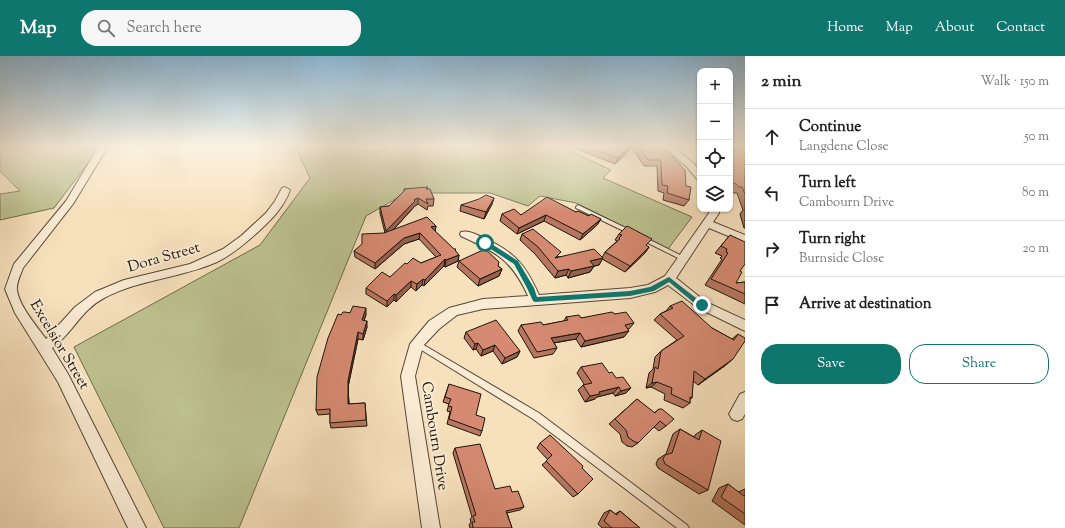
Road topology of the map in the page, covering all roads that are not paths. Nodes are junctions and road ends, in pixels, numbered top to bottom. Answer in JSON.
{"nodes":[{"id":1,"x":91,"y":168,"type":"edge"},
{"id":2,"x":692,"y":168,"type":"edge"},
{"id":3,"x":699,"y":176,"type":"edge"},
{"id":4,"x":286,"y":190,"type":"dead end"},
{"id":5,"x":578,"y":207,"type":"dead end"},
{"id":6,"x":714,"y":212,"type":"edge"},
{"id":7,"x":708,"y":224,"type":"junction"},
{"id":8,"x":465,"y":234,"type":"dead end"},
{"id":9,"x":634,"y":234,"type":"edge"},
{"id":10,"x":641,"y":238,"type":"edge"},
{"id":11,"x":745,"y":239,"type":"edge"},
{"id":12,"x":684,"y":259,"type":"junction"},
{"id":13,"x":669,"y":279,"type":"junction"},
{"id":14,"x":535,"y":299,"type":"junction"},
{"id":15,"x":745,"y":326,"type":"edge"},
{"id":16,"x":418,"y":344,"type":"junction"},
{"id":17,"x":44,"y":347,"type":"junction"},
{"id":18,"x":745,"y":399,"type":"edge"},
{"id":19,"x":737,"y":414,"type":"dead end"},
{"id":20,"x":137,"y":528,"type":"edge"},
{"id":21,"x":431,"y":528,"type":"edge"},
{"id":22,"x":684,"y":528,"type":"edge"}],
"edges":[{"from":1,"to":17,"type":"street","name":"Excelsior Street"},
{"from":2,"to":3,"type":"street"},
{"from":4,"to":17,"type":"street","name":"Dora Street"},
{"from":5,"to":9,"type":"lane"},
{"from":6,"to":7,"type":"street","name":"Cambourn Drive"},
{"from":7,"to":11,"type":"street"},
{"from":7,"to":12,"type":"street","name":"Cambourn Drive"},
{"from":8,"to":14,"type":"street"},
{"from":10,"to":12,"type":"lane"},
{"from":12,"to":13,"type":"street","name":"Cambourn Drive"},
{"from":13,"to":14,"type":"street","name":"Cambourn Drive"},
{"from":13,"to":15,"type":"street"},
{"from":14,"to":16,"type":"street","name":"Cambourn Drive"},
{"from":16,"to":21,"type":"street","name":"Cambourn Drive"},
{"from":16,"to":22,"type":"lane"},
{"from":17,"to":20,"type":"street","name":"Excelsior Street"},
{"from":18,"to":19,"type":"street"}]}
